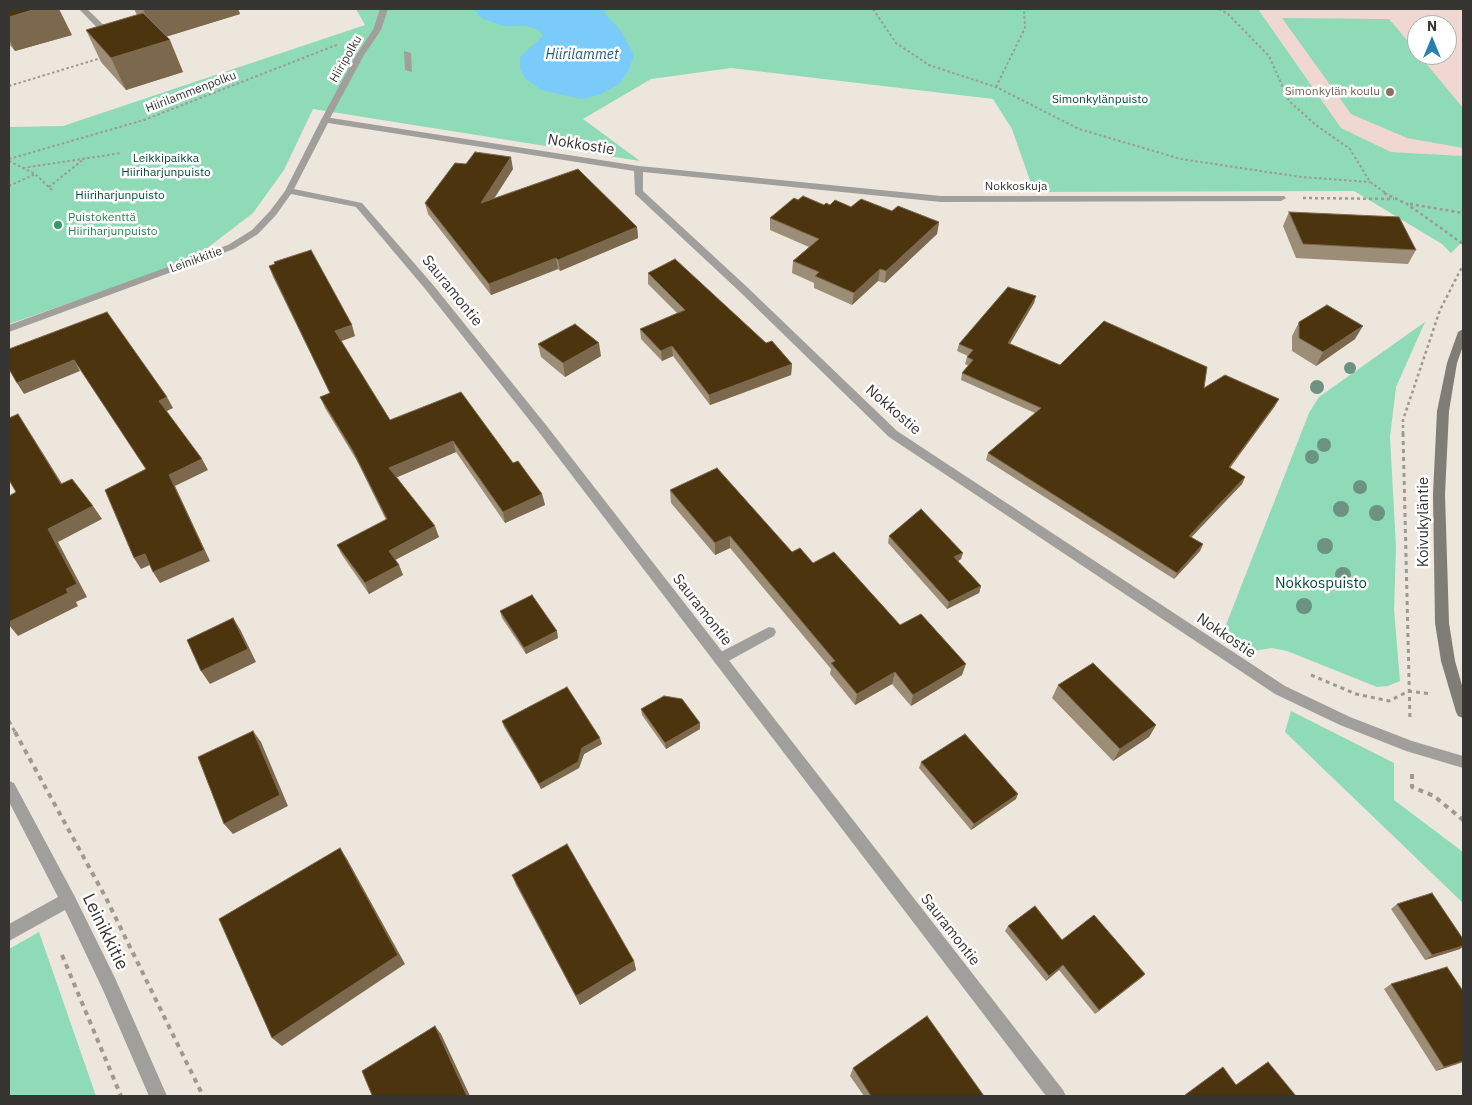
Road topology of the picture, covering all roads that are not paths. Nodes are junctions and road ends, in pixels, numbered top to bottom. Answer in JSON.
{"nodes":[{"id":1,"x":83,"y":9,"type":"edge"},
{"id":2,"x":384,"y":9,"type":"edge"},
{"id":3,"x":125,"y":51,"type":"edge"},
{"id":4,"x":407,"y":53,"type":"dead end"},
{"id":5,"x":409,"y":70,"type":"dead end"},
{"id":6,"x":324,"y":120,"type":"junction"},
{"id":7,"x":639,"y":169,"type":"junction"},
{"id":8,"x":288,"y":190,"type":"junction"},
{"id":9,"x":1281,"y":198,"type":"road end"},
{"id":10,"x":9,"y":329,"type":"edge"},
{"id":11,"x":1463,"y":332,"type":"edge"},
{"id":12,"x":769,"y":632,"type":"dead end"},
{"id":13,"x":720,"y":659,"type":"junction"},
{"id":14,"x":1463,"y":712,"type":"edge"},
{"id":15,"x":1463,"y":762,"type":"edge"},
{"id":16,"x":9,"y":788,"type":"edge"},
{"id":17,"x":68,"y":900,"type":"junction"},
{"id":18,"x":9,"y":933,"type":"edge"},
{"id":19,"x":158,"y":1096,"type":"edge"},
{"id":20,"x":1057,"y":1096,"type":"edge"}],
"edges":[{"from":1,"to":3,"type":"street"},
{"from":2,"to":6,"type":"street","name":"Hiiripolku"},
{"from":4,"to":5,"type":"street"},
{"from":6,"to":7,"type":"street","name":"Nokkostie"},
{"from":6,"to":8,"type":"street","name":"Leinikkitie"},
{"from":7,"to":9,"type":"street","name":"Nokkoskuja"},
{"from":7,"to":15,"type":"street","name":"Nokkostie"},
{"from":8,"to":10,"type":"street","name":"Leinikkitie"},
{"from":8,"to":13,"type":"street","name":"Sauramontie"},
{"from":11,"to":14,"type":"main road","name":"Koivukyläntie"},
{"from":12,"to":13,"type":"street"},
{"from":13,"to":20,"type":"street","name":"Sauramontie"},
{"from":16,"to":17,"type":"street","name":"Leinikkitie"},
{"from":17,"to":18,"type":"street"},
{"from":17,"to":19,"type":"street","name":"Leinikkitie"}]}
